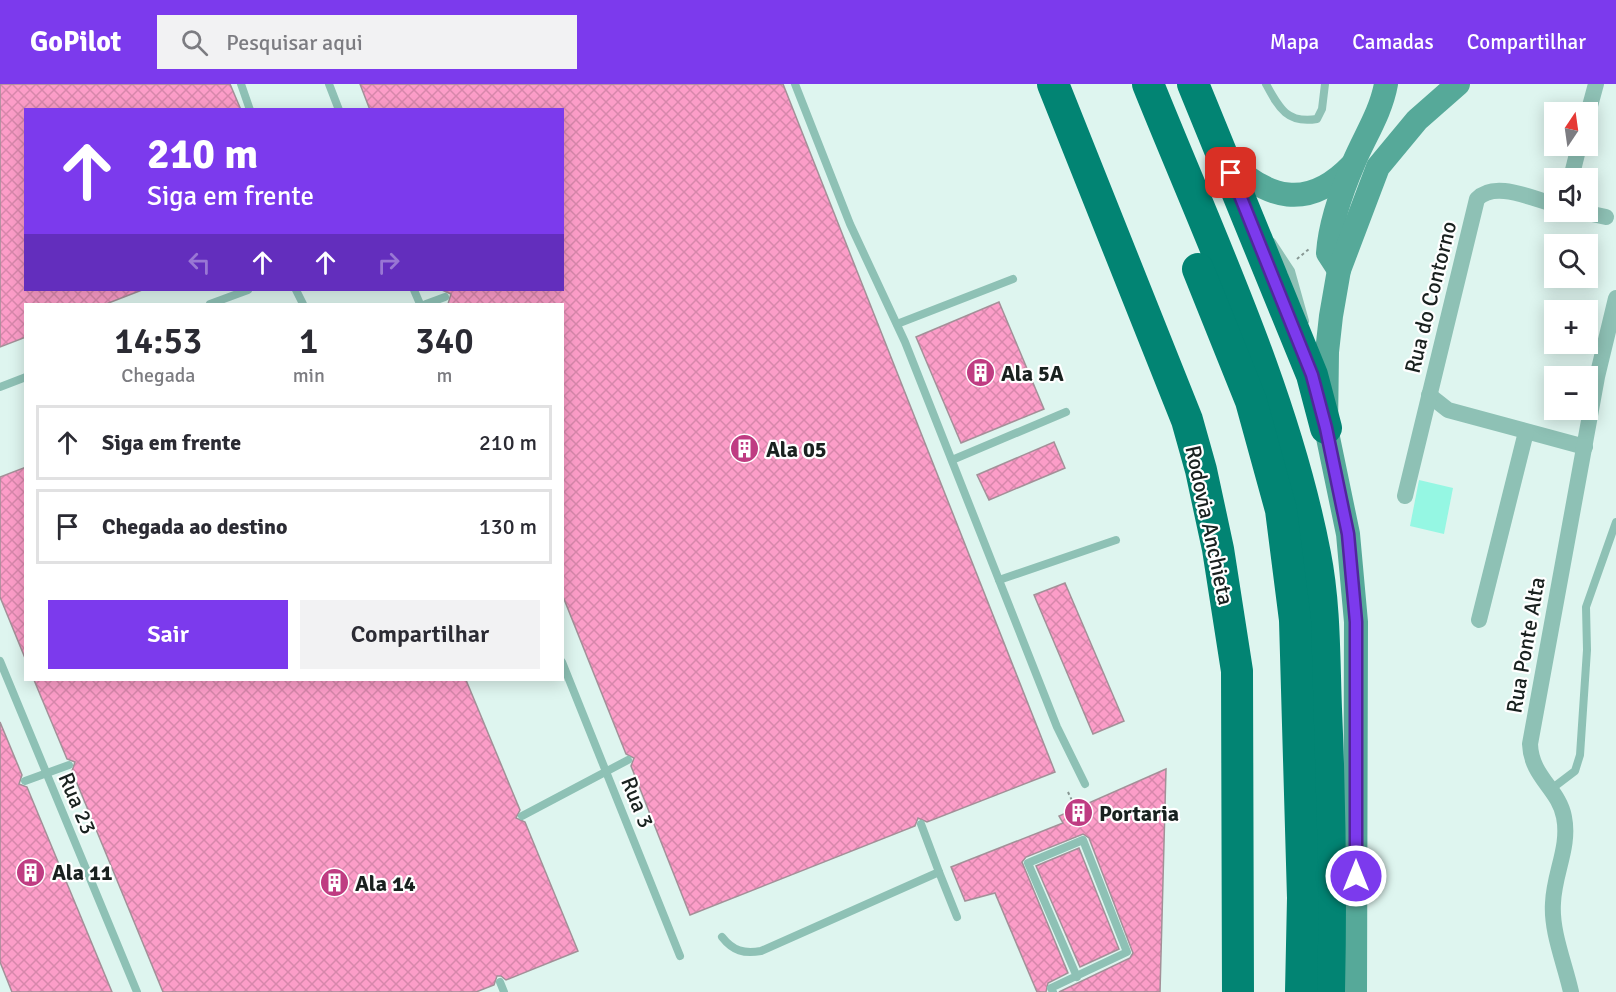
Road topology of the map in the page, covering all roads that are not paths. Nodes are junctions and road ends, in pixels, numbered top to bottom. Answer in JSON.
{"nodes":[{"id":1,"x":240,"y":84,"type":"edge"},
{"id":2,"x":329,"y":84,"type":"edge"},
{"id":3,"x":795,"y":84,"type":"edge"},
{"id":4,"x":1053,"y":84,"type":"edge"},
{"id":5,"x":1125,"y":84,"type":"edge"},
{"id":6,"x":1148,"y":84,"type":"edge"},
{"id":7,"x":1193,"y":84,"type":"edge"},
{"id":8,"x":1266,"y":84,"type":"edge"},
{"id":9,"x":1326,"y":84,"type":"edge"},
{"id":10,"x":1458,"y":84,"type":"edge"},
{"id":11,"x":1596,"y":84,"type":"edge"},
{"id":12,"x":1384,"y":93,"type":"edge"},
{"id":13,"x":1591,"y":102,"type":"edge"},
{"id":14,"x":249,"y":108,"type":"edge"},
{"id":15,"x":338,"y":108,"type":"edge"},
{"id":16,"x":1417,"y":120,"type":"junction"},
{"id":17,"x":1223,"y":156,"type":"junction"},
{"id":18,"x":1353,"y":163,"type":"junction"},
{"id":19,"x":1544,"y":201,"type":"edge"},
{"id":20,"x":1598,"y":215,"type":"edge"},
{"id":21,"x":1606,"y":217,"type":"dead end"},
{"id":22,"x":1339,"y":270,"type":"junction"},
{"id":23,"x":1012,"y":279,"type":"dead end"},
{"id":24,"x":245,"y":291,"type":"edge"},
{"id":25,"x":445,"y":297,"type":"dead end"},
{"id":26,"x":1616,"y":298,"type":"edge"},
{"id":27,"x":213,"y":303,"type":"edge"},
{"id":28,"x":429,"y":303,"type":"edge"},
{"id":29,"x":897,"y":324,"type":"junction"},
{"id":30,"x":24,"y":378,"type":"edge"},
{"id":31,"x":0,"y":387,"type":"edge"},
{"id":32,"x":1430,"y":395,"type":"junction"},
{"id":33,"x":1066,"y":412,"type":"dead end"},
{"id":34,"x":1326,"y":428,"type":"junction"},
{"id":35,"x":1526,"y":432,"type":"junction"},
{"id":36,"x":1585,"y":447,"type":"junction"},
{"id":37,"x":952,"y":460,"type":"junction"},
{"id":38,"x":1405,"y":496,"type":"dead end"},
{"id":39,"x":1616,"y":522,"type":"edge"},
{"id":40,"x":1116,"y":540,"type":"dead end"},
{"id":41,"x":999,"y":580,"type":"junction"},
{"id":42,"x":1479,"y":620,"type":"dead end"},
{"id":43,"x":0,"y":661,"type":"edge"},
{"id":44,"x":564,"y":667,"type":"edge"},
{"id":45,"x":628,"y":760,"type":"dead end"},
{"id":46,"x":69,"y":765,"type":"dead end"},
{"id":47,"x":25,"y":781,"type":"dead end"},
{"id":48,"x":1085,"y":784,"type":"dead end"},
{"id":49,"x":1550,"y":790,"type":"junction"},
{"id":50,"x":522,"y":816,"type":"dead end"},
{"id":51,"x":921,"y":824,"type":"dead end"},
{"id":52,"x":939,"y":872,"type":"junction"},
{"id":53,"x":957,"y":917,"type":"dead end"},
{"id":54,"x":722,"y":938,"type":"dead end"},
{"id":55,"x":680,"y":956,"type":"dead end"},
{"id":56,"x":1077,"y":977,"type":"junction"},
{"id":57,"x":500,"y":982,"type":"dead end"},
{"id":58,"x":137,"y":992,"type":"edge"},
{"id":59,"x":504,"y":992,"type":"edge"},
{"id":60,"x":1053,"y":992,"type":"edge"},
{"id":61,"x":1238,"y":992,"type":"edge"},
{"id":62,"x":1301,"y":992,"type":"edge"},
{"id":63,"x":1329,"y":992,"type":"edge"},
{"id":64,"x":1355,"y":992,"type":"edge"},
{"id":65,"x":1571,"y":992,"type":"edge"}],
"edges":[{"from":1,"to":14,"type":"lane"},
{"from":2,"to":15,"type":"lane"},
{"from":3,"to":29,"type":"lane"},
{"from":4,"to":61,"type":"highway","name":"Rodovia Anchieta"},
{"from":5,"to":62,"type":"highway"},
{"from":6,"to":63,"type":"highway"},
{"from":7,"to":17,"type":"highway"},
{"from":8,"to":9,"type":"lane"},
{"from":10,"to":16,"type":"main road"},
{"from":11,"to":13,"type":"street"},
{"from":12,"to":16,"type":"main road"},
{"from":12,"to":18,"type":"main road"},
{"from":16,"to":22,"type":"main road"},
{"from":17,"to":18,"type":"main road"},
{"from":17,"to":34,"type":"highway"},
{"from":18,"to":22,"type":"main road"},
{"from":19,"to":32,"type":"street","name":"Rua do Contorno"},
{"from":20,"to":21,"type":"street"},
{"from":22,"to":34,"type":"main road"},
{"from":23,"to":29,"type":"lane"},
{"from":24,"to":27,"type":"lane"},
{"from":25,"to":28,"type":"lane"},
{"from":26,"to":36,"type":"street","name":"Rua Ponte Alta"},
{"from":29,"to":37,"type":"lane"},
{"from":30,"to":31,"type":"lane"},
{"from":32,"to":35,"type":"street","name":"Rua do Contorno"},
{"from":32,"to":38,"type":"street"},
{"from":33,"to":37,"type":"lane"},
{"from":34,"to":64,"type":"main road"},
{"from":35,"to":36,"type":"street","name":"Rua do Contorno"},
{"from":35,"to":42,"type":"street"},
{"from":36,"to":49,"type":"street","name":"Rua Ponte Alta"},
{"from":37,"to":41,"type":"lane"},
{"from":39,"to":49,"type":"lane"},
{"from":40,"to":41,"type":"lane"},
{"from":41,"to":48,"type":"lane"},
{"from":43,"to":58,"type":"lane","name":"Rua 23"},
{"from":44,"to":55,"type":"lane","name":"Rua 3"},
{"from":45,"to":50,"type":"lane","bridge":true},
{"from":46,"to":47,"type":"lane","bridge":true},
{"from":49,"to":65,"type":"street","name":"Rua Ponte Alta"},
{"from":51,"to":52,"type":"lane"},
{"from":52,"to":53,"type":"lane"},
{"from":52,"to":54,"type":"lane"},
{"from":56,"to":56,"type":"lane"},
{"from":56,"to":60,"type":"lane"},
{"from":57,"to":59,"type":"lane"}]}
